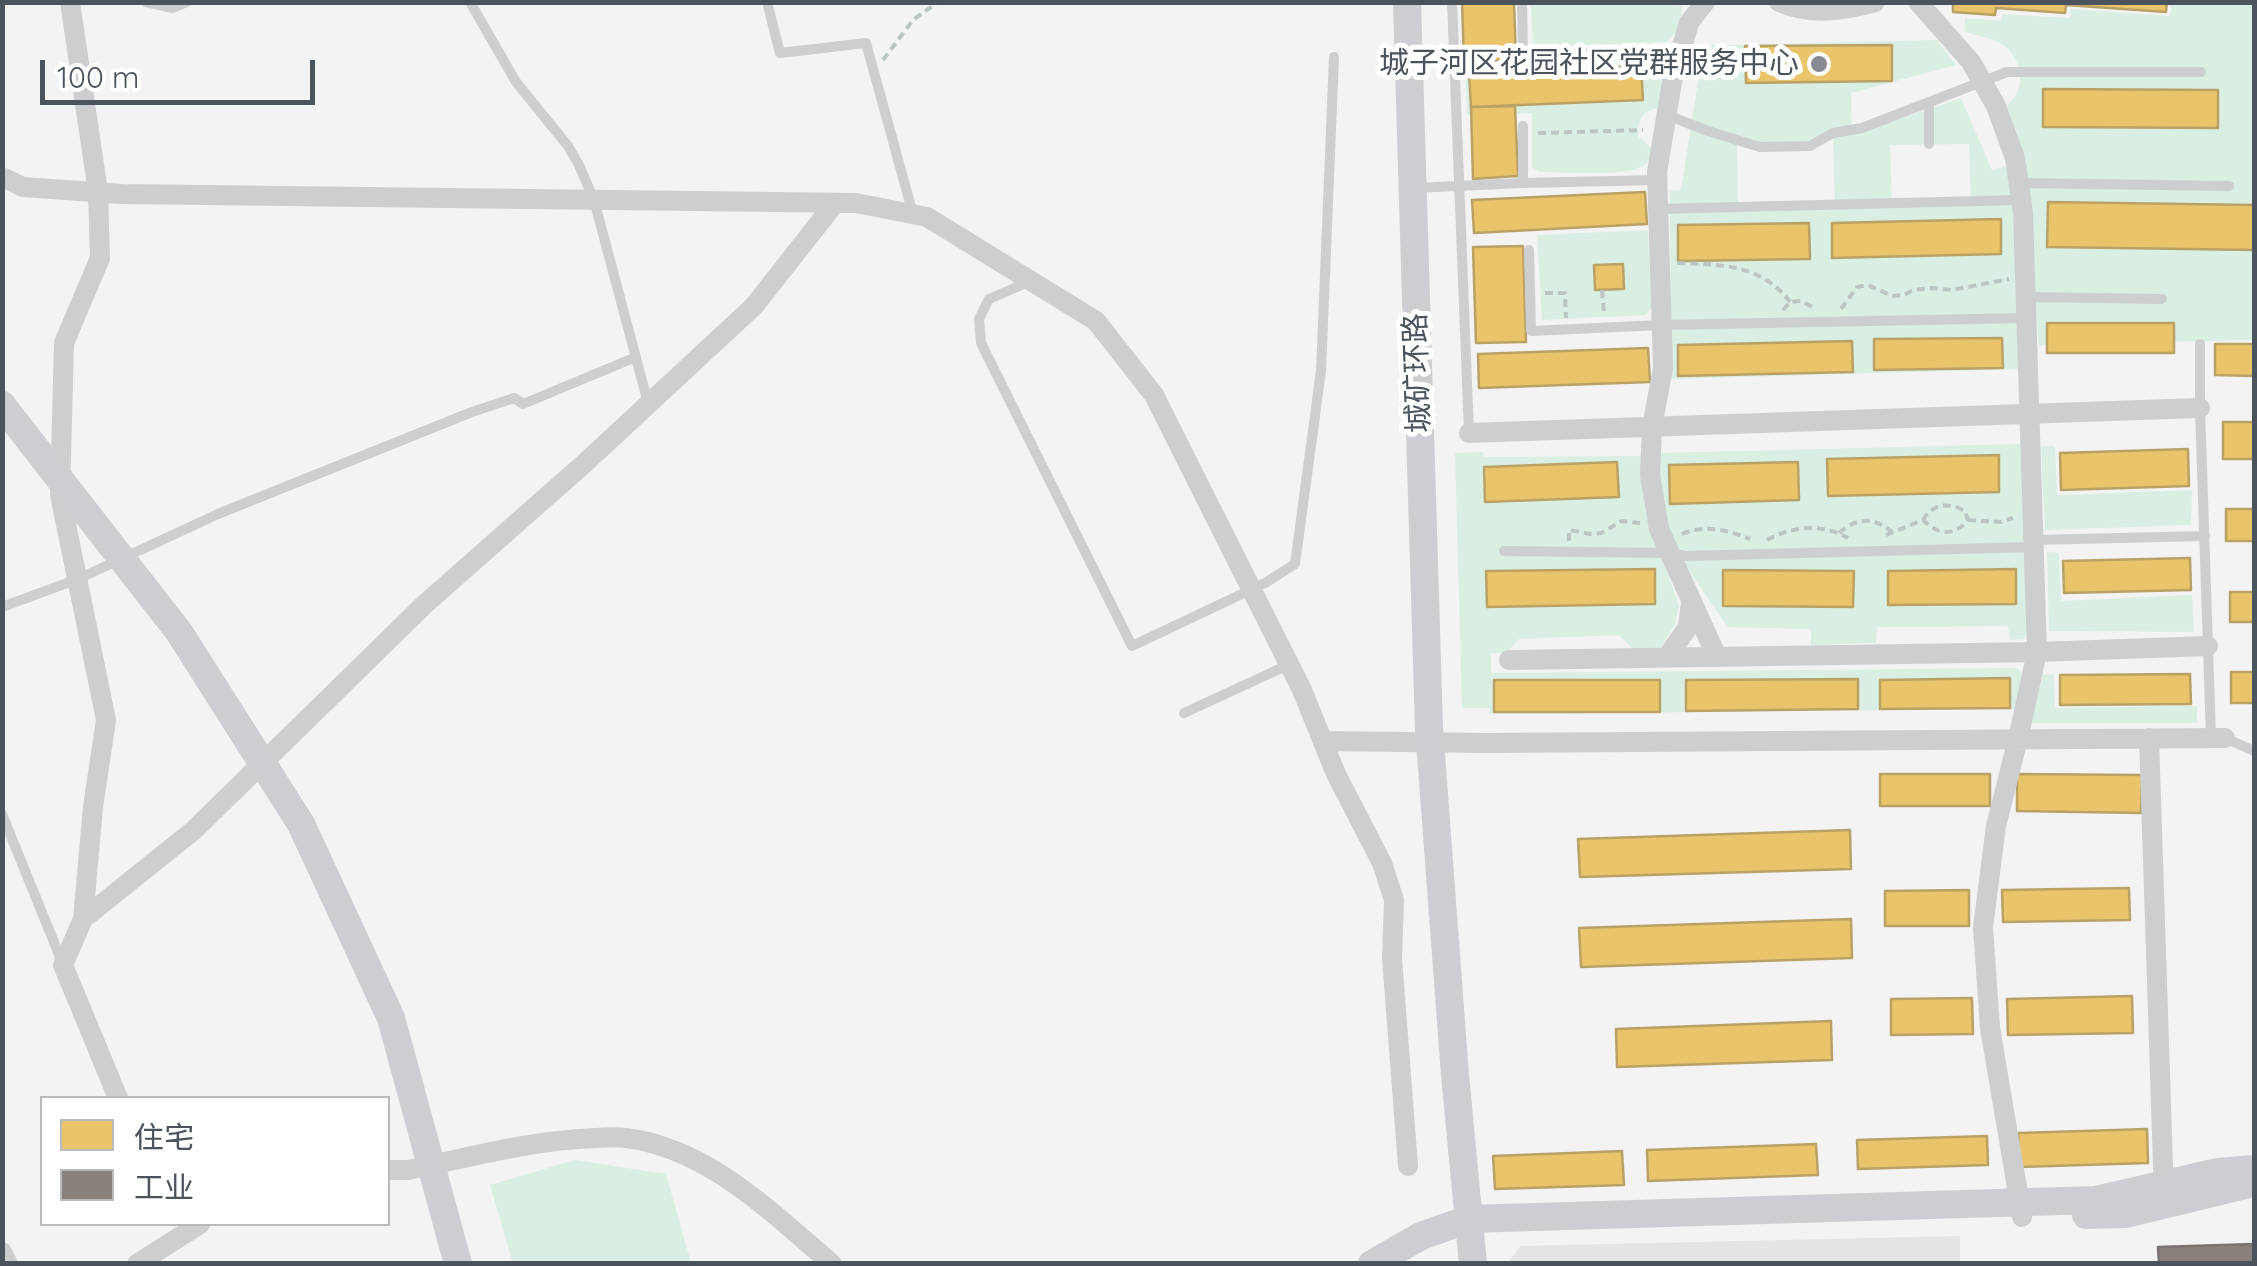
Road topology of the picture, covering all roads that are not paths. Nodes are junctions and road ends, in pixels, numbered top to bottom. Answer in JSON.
{"nodes":[{"id":1,"x":70,"y":2,"type":"edge"},
{"id":2,"x":146,"y":2,"type":"edge"},
{"id":3,"x":187,"y":2,"type":"edge"},
{"id":4,"x":470,"y":2,"type":"edge"},
{"id":5,"x":767,"y":2,"type":"edge"},
{"id":6,"x":1408,"y":2,"type":"edge"},
{"id":7,"x":1452,"y":2,"type":"edge"},
{"id":8,"x":1522,"y":2,"type":"edge"},
{"id":9,"x":1705,"y":2,"type":"edge"},
{"id":10,"x":1779,"y":2,"type":"edge"},
{"id":11,"x":1875,"y":2,"type":"edge"},
{"id":12,"x":1918,"y":2,"type":"edge"},
{"id":13,"x":1681,"y":49,"type":"junction"},
{"id":14,"x":1334,"y":57,"type":"dead end"},
{"id":15,"x":2202,"y":72,"type":"dead end"},
{"id":16,"x":1983,"y":84,"type":"junction"},
{"id":17,"x":1929,"y":104,"type":"junction"},
{"id":18,"x":1665,"y":122,"type":"junction"},
{"id":19,"x":1523,"y":130,"type":"road end"},
{"id":20,"x":1930,"y":144,"type":"dead end"},
{"id":21,"x":2,"y":177,"type":"edge"},
{"id":22,"x":1657,"y":180,"type":"junction"},
{"id":23,"x":1524,"y":183,"type":"junction"},
{"id":24,"x":1460,"y":186,"type":"junction"},
{"id":25,"x":2229,"y":186,"type":"dead end"},
{"id":26,"x":1413,"y":188,"type":"junction"},
{"id":27,"x":98,"y":192,"type":"junction"},
{"id":28,"x":2020,"y":192,"type":"junction"},
{"id":29,"x":594,"y":200,"type":"junction"},
{"id":30,"x":835,"y":203,"type":"junction"},
{"id":31,"x":1658,"y":210,"type":"junction"},
{"id":32,"x":913,"y":214,"type":"junction"},
{"id":33,"x":1529,"y":250,"type":"dead end"},
{"id":34,"x":1031,"y":281,"type":"junction"},
{"id":35,"x":2026,"y":297,"type":"junction"},
{"id":36,"x":2162,"y":299,"type":"dead end"},
{"id":37,"x":1661,"y":325,"type":"junction"},
{"id":38,"x":2200,"y":344,"type":"dead end"},
{"id":39,"x":636,"y":356,"type":"junction"},
{"id":40,"x":649,"y":404,"type":"junction"},
{"id":41,"x":2,"y":405,"type":"edge"},
{"id":42,"x":2200,"y":408,"type":"junction"},
{"id":43,"x":2030,"y":414,"type":"junction"},
{"id":44,"x":1652,"y":427,"type":"junction"},
{"id":45,"x":1469,"y":433,"type":"joint"},
{"id":46,"x":60,"y":480,"type":"junction"},
{"id":47,"x":2205,"y":536,"type":"junction"},
{"id":48,"x":1664,"y":541,"type":"junction"},
{"id":49,"x":2033,"y":543,"type":"junction"},
{"id":50,"x":1504,"y":551,"type":"dead end"},
{"id":51,"x":122,"y":559,"type":"junction"},
{"id":52,"x":78,"y":579,"type":"junction"},
{"id":53,"x":1252,"y":590,"type":"junction"},
{"id":54,"x":1691,"y":603,"type":"junction"},
{"id":55,"x":2,"y":607,"type":"edge"},
{"id":56,"x":2208,"y":646,"type":"junction"},
{"id":57,"x":2037,"y":652,"type":"junction"},
{"id":58,"x":1717,"y":657,"type":"junction"},
{"id":59,"x":1667,"y":658,"type":"junction"},
{"id":60,"x":1509,"y":660,"type":"dead end"},
{"id":61,"x":1289,"y":665,"type":"junction"},
{"id":62,"x":1184,"y":713,"type":"dead end"},
{"id":63,"x":2149,"y":738,"type":"junction"},
{"id":64,"x":2218,"y":738,"type":"junction"},
{"id":65,"x":2018,"y":739,"type":"junction"},
{"id":66,"x":1323,"y":742,"type":"junction"},
{"id":67,"x":1432,"y":742,"type":"junction"},
{"id":68,"x":2254,"y":752,"type":"edge"},
{"id":69,"x":262,"y":763,"type":"junction"},
{"id":70,"x":2,"y":814,"type":"edge"},
{"id":71,"x":83,"y":920,"type":"junction"},
{"id":72,"x":63,"y":965,"type":"junction"},
{"id":73,"x":117,"y":1096,"type":"edge"},
{"id":74,"x":430,"y":1166,"type":"junction"},
{"id":75,"x":1408,"y":1166,"type":"dead end"},
{"id":76,"x":390,"y":1170,"type":"edge"},
{"id":77,"x":2254,"y":1170,"type":"edge"},
{"id":78,"x":2254,"y":1183,"type":"edge"},
{"id":79,"x":2164,"y":1194,"type":"junction"},
{"id":80,"x":2021,"y":1210,"type":"junction"},
{"id":81,"x":197,"y":1226,"type":"edge"},
{"id":82,"x":1471,"y":1239,"type":"edge"},
{"id":83,"x":2,"y":1252,"type":"edge"},
{"id":84,"x":8,"y":1264,"type":"edge"},
{"id":85,"x":138,"y":1264,"type":"edge"},
{"id":86,"x":458,"y":1264,"type":"edge"},
{"id":87,"x":832,"y":1264,"type":"edge"},
{"id":88,"x":1372,"y":1264,"type":"edge"},
{"id":89,"x":1400,"y":1264,"type":"edge"}],
"edges":[{"from":1,"to":27,"type":"street"},
{"from":2,"to":3,"type":"lane"},
{"from":4,"to":29,"type":"lane"},
{"from":5,"to":32,"type":"lane"},
{"from":6,"to":26,"type":"street","name":"城矿环路"},
{"from":7,"to":24,"type":"lane"},
{"from":8,"to":13,"type":"lane"},
{"from":9,"to":13,"type":"street"},
{"from":10,"to":11,"type":"street"},
{"from":12,"to":16,"type":"street"},
{"from":13,"to":18,"type":"street"},
{"from":14,"to":53,"type":"lane"},
{"from":15,"to":16,"type":"lane"},
{"from":16,"to":17,"type":"lane"},
{"from":16,"to":28,"type":"street"},
{"from":17,"to":18,"type":"lane"},
{"from":17,"to":20,"type":"lane"},
{"from":18,"to":22,"type":"street"},
{"from":19,"to":23,"type":"lane"},
{"from":21,"to":27,"type":"street"},
{"from":22,"to":23,"type":"lane"},
{"from":22,"to":31,"type":"street"},
{"from":23,"to":24,"type":"lane"},
{"from":24,"to":26,"type":"lane"},
{"from":24,"to":45,"type":"lane"},
{"from":25,"to":28,"type":"lane"},
{"from":26,"to":67,"type":"street","name":"城矿环路"},
{"from":27,"to":29,"type":"street"},
{"from":27,"to":46,"type":"street"},
{"from":28,"to":31,"type":"lane"},
{"from":28,"to":35,"type":"street"},
{"from":29,"to":30,"type":"street"},
{"from":29,"to":39,"type":"lane"},
{"from":30,"to":32,"type":"street"},
{"from":30,"to":40,"type":"street"},
{"from":31,"to":37,"type":"street"},
{"from":32,"to":34,"type":"street"},
{"from":33,"to":37,"type":"lane"},
{"from":34,"to":53,"type":"street"},
{"from":34,"to":53,"type":"lane"},
{"from":35,"to":36,"type":"lane"},
{"from":35,"to":37,"type":"lane"},
{"from":35,"to":43,"type":"street"},
{"from":37,"to":44,"type":"street"},
{"from":38,"to":42,"type":"lane"},
{"from":39,"to":40,"type":"lane"},
{"from":39,"to":51,"type":"lane"},
{"from":40,"to":69,"type":"street"},
{"from":41,"to":46,"type":"street"},
{"from":42,"to":43,"type":"street"},
{"from":42,"to":47,"type":"lane"},
{"from":43,"to":44,"type":"street"},
{"from":43,"to":49,"type":"street"},
{"from":44,"to":45,"type":"street"},
{"from":44,"to":48,"type":"street"},
{"from":46,"to":51,"type":"street"},
{"from":46,"to":52,"type":"street"},
{"from":47,"to":49,"type":"lane"},
{"from":47,"to":56,"type":"lane"},
{"from":48,"to":49,"type":"lane"},
{"from":48,"to":50,"type":"lane"},
{"from":48,"to":54,"type":"street"},
{"from":49,"to":57,"type":"street"},
{"from":51,"to":52,"type":"lane"},
{"from":51,"to":69,"type":"street"},
{"from":52,"to":55,"type":"lane"},
{"from":52,"to":71,"type":"street"},
{"from":53,"to":61,"type":"street"},
{"from":54,"to":58,"type":"street"},
{"from":54,"to":59,"type":"street"},
{"from":56,"to":57,"type":"street"},
{"from":56,"to":64,"type":"lane"},
{"from":57,"to":58,"type":"street"},
{"from":57,"to":65,"type":"street"},
{"from":58,"to":59,"type":"street"},
{"from":59,"to":60,"type":"street"},
{"from":61,"to":62,"type":"lane"},
{"from":61,"to":66,"type":"street"},
{"from":63,"to":64,"type":"street"},
{"from":63,"to":65,"type":"street"},
{"from":63,"to":79,"type":"street"},
{"from":64,"to":68,"type":"lane"},
{"from":65,"to":67,"type":"street"},
{"from":65,"to":80,"type":"street"},
{"from":66,"to":67,"type":"street"},
{"from":66,"to":75,"type":"street"},
{"from":67,"to":82,"type":"street","name":"城矿环路"},
{"from":69,"to":71,"type":"street"},
{"from":69,"to":74,"type":"street"},
{"from":70,"to":72,"type":"lane"},
{"from":71,"to":72,"type":"street"},
{"from":72,"to":73,"type":"street"},
{"from":74,"to":76,"type":"street"},
{"from":74,"to":86,"type":"street"},
{"from":74,"to":87,"type":"street"},
{"from":77,"to":79,"type":"street"},
{"from":78,"to":79,"type":"street"},
{"from":79,"to":80,"type":"street"},
{"from":80,"to":82,"type":"street"},
{"from":81,"to":85,"type":"street"},
{"from":82,"to":88,"type":"street"},
{"from":82,"to":89,"type":"street"},
{"from":83,"to":84,"type":"street"}]}
